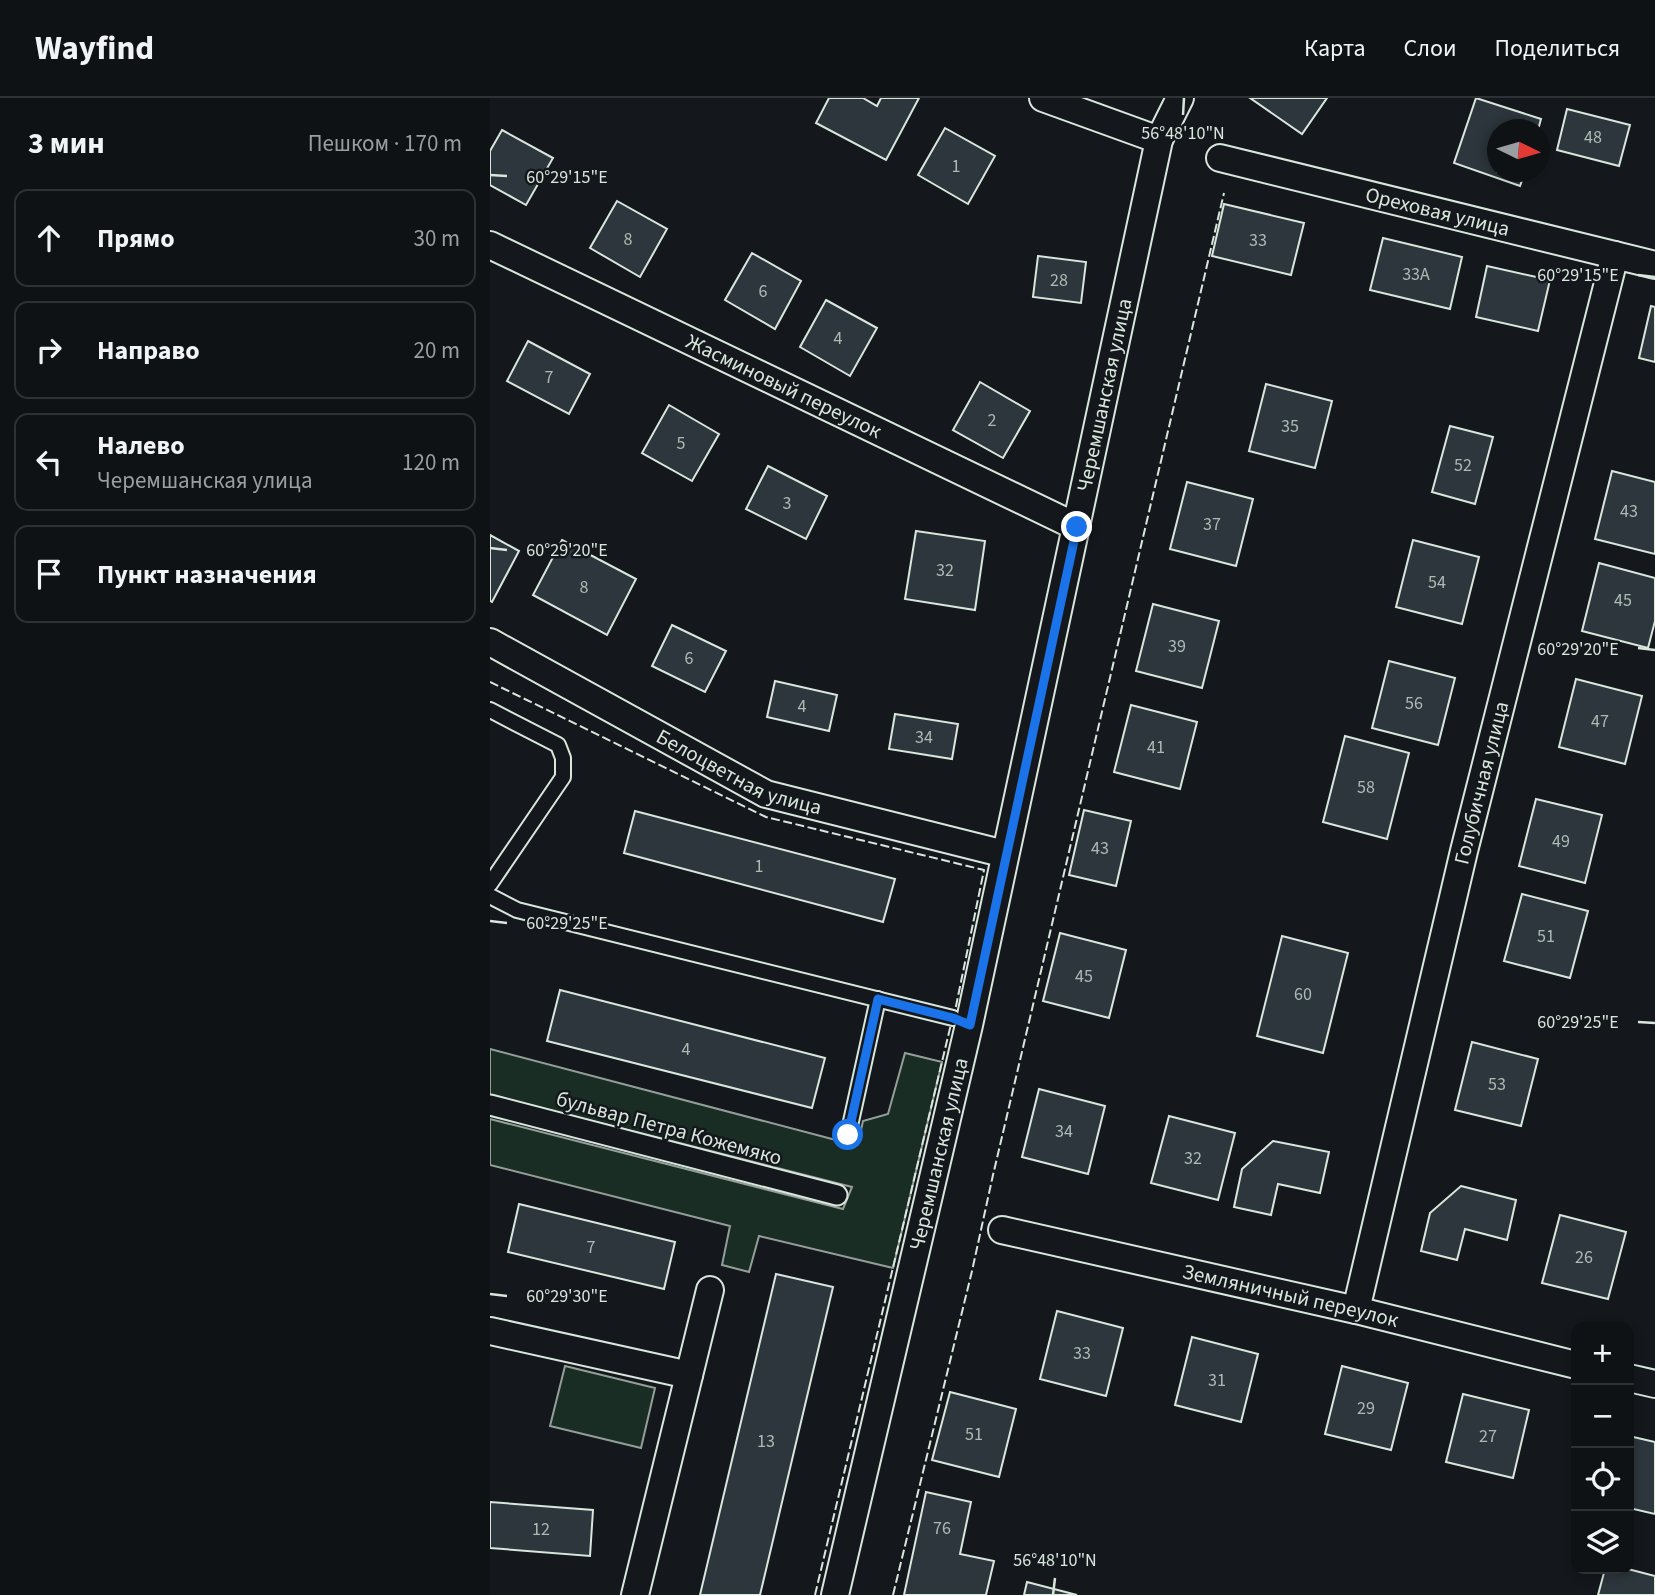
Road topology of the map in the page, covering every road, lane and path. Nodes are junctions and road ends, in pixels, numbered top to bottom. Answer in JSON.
{"nodes":[{"id":1,"x":1043,"y":98,"type":"edge"},
{"id":2,"x":1180,"y":98,"type":"edge"},
{"id":3,"x":1159,"y":140,"type":"junction"},
{"id":4,"x":1220,"y":159,"type":"dead end"},
{"id":5,"x":490,"y":246,"type":"edge"},
{"id":6,"x":1615,"y":255,"type":"junction"},
{"id":7,"x":1655,"y":265,"type":"edge"},
{"id":8,"x":1077,"y":527,"type":"junction"},
{"id":9,"x":490,"y":642,"type":"edge"},
{"id":10,"x":490,"y":710,"type":"edge"},
{"id":11,"x":1006,"y":854,"type":"junction"},
{"id":12,"x":490,"y":884,"type":"edge"},
{"id":13,"x":490,"y":896,"type":"edge"},
{"id":14,"x":878,"y":999,"type":"junction"},
{"id":15,"x":961,"y":1021,"type":"junction"},
{"id":16,"x":490,"y":1105,"type":"edge"},
{"id":17,"x":848,"y":1135,"type":"dead end"},
{"id":18,"x":837,"y":1195,"type":"dead end"},
{"id":19,"x":1002,"y":1230,"type":"dead end"},
{"id":20,"x":710,"y":1290,"type":"dead end"},
{"id":21,"x":1356,"y":1310,"type":"junction"},
{"id":22,"x":490,"y":1331,"type":"edge"},
{"id":23,"x":1571,"y":1364,"type":"edge"},
{"id":24,"x":689,"y":1375,"type":"junction"},
{"id":25,"x":1634,"y":1379,"type":"edge"},
{"id":26,"x":1655,"y":1384,"type":"edge"},
{"id":27,"x":635,"y":1595,"type":"edge"},
{"id":28,"x":835,"y":1595,"type":"edge"}],
"edges":[{"from":1,"to":3,"type":"street"},
{"from":2,"to":3,"type":"street","name":"Черемшанская улица"},
{"from":3,"to":8,"type":"street","name":"Черемшанская улица"},
{"from":4,"to":6,"type":"street","name":"Ореховая улица"},
{"from":5,"to":8,"type":"street","name":"Жасминовый переулок"},
{"from":6,"to":7,"type":"street","name":"Ореховая улица"},
{"from":6,"to":21,"type":"street","name":"Голубичная улица"},
{"from":8,"to":11,"type":"street","name":"Черемшанская улица"},
{"from":9,"to":11,"type":"street","name":"Белоцветная улица"},
{"from":10,"to":12,"type":"lane"},
{"from":11,"to":15,"type":"street","name":"Черемшанская улица"},
{"from":13,"to":14,"type":"lane"},
{"from":14,"to":15,"type":"lane"},
{"from":14,"to":17,"type":"lane"},
{"from":15,"to":28,"type":"street","name":"Черемшанская улица"},
{"from":16,"to":18,"type":"street","name":"бульвар Петра Кожемяко"},
{"from":19,"to":21,"type":"street","name":"Земляничный переулок"},
{"from":20,"to":24,"type":"street"},
{"from":21,"to":23,"type":"street","name":"Земляничный переулок"},
{"from":22,"to":24,"type":"street"},
{"from":24,"to":27,"type":"street"},
{"from":25,"to":26,"type":"street"}]}
